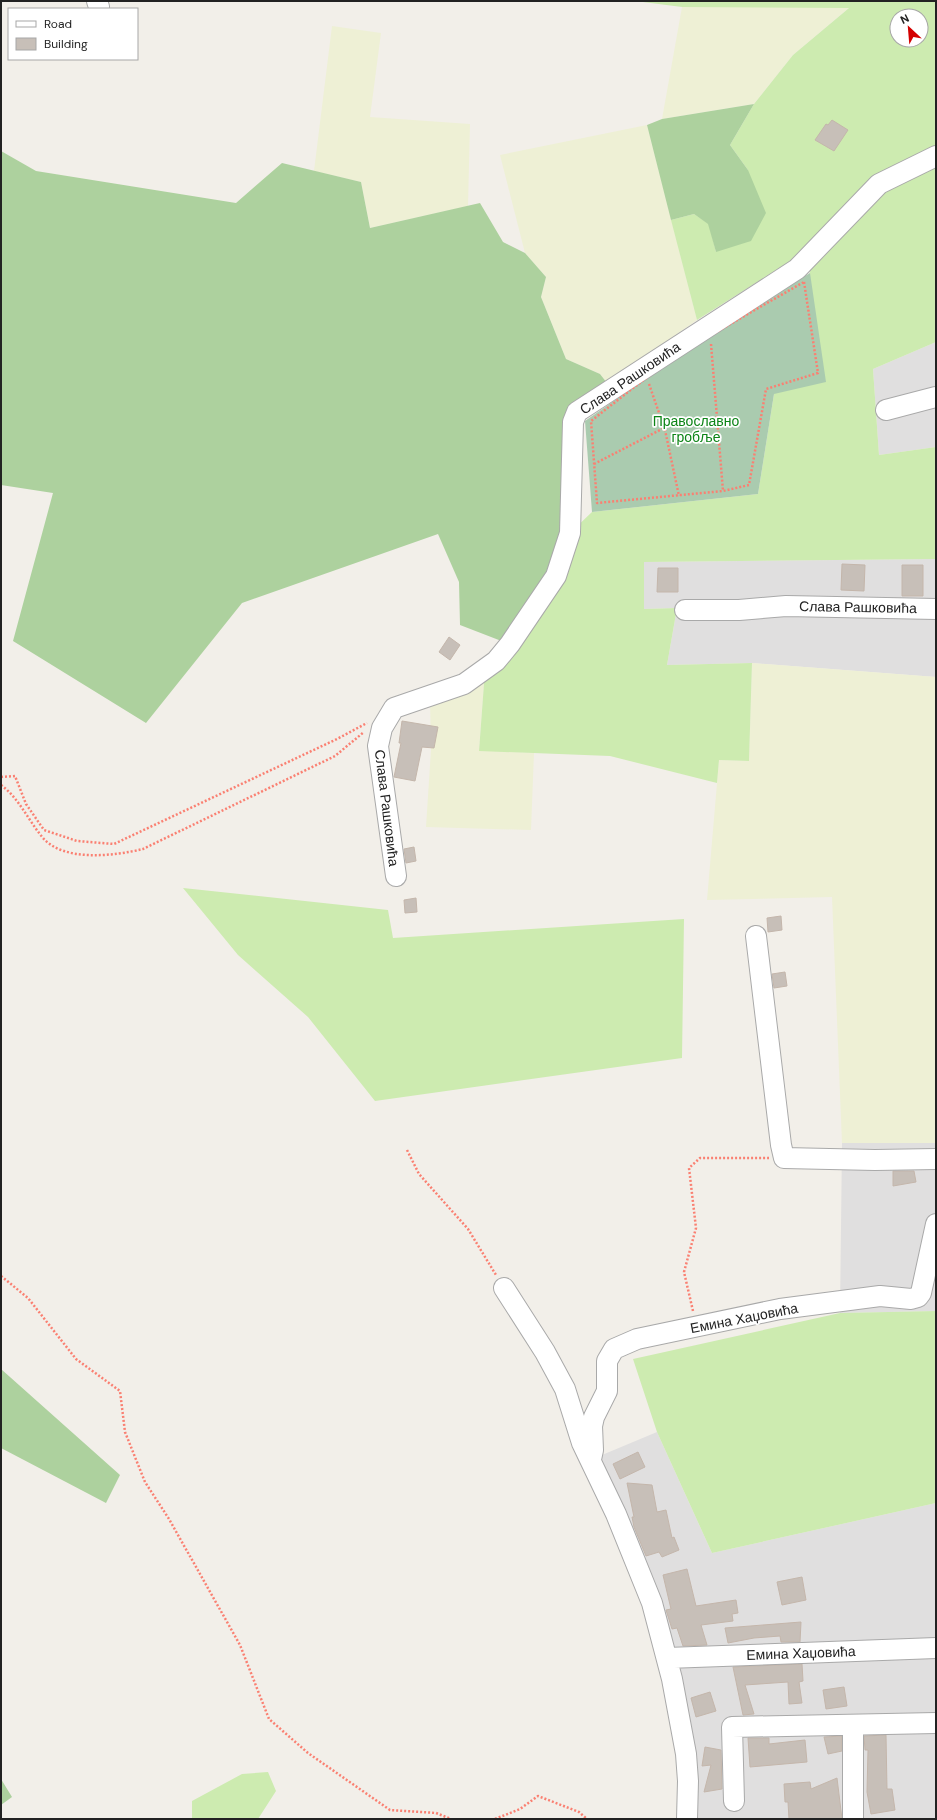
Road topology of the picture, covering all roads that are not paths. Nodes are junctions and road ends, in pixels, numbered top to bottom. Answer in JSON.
{"nodes":[{"id":1,"x":936,"y":156,"type":"edge"},
{"id":2,"x":936,"y":398,"type":"edge"},
{"id":3,"x":886,"y":410,"type":"dead end"},
{"id":4,"x":936,"y":609,"type":"edge"},
{"id":5,"x":685,"y":610,"type":"dead end"},
{"id":6,"x":396,"y":876,"type":"dead end"},
{"id":7,"x":756,"y":936,"type":"dead end"},
{"id":8,"x":936,"y":1159,"type":"edge"},
{"id":9,"x":936,"y":1224,"type":"edge"},
{"id":10,"x":504,"y":1288,"type":"road end"},
{"id":11,"x":590,"y":1460,"type":"junction"},
{"id":12,"x":936,"y":1648,"type":"edge"},
{"id":13,"x":667,"y":1658,"type":"junction"},
{"id":14,"x":936,"y":1723,"type":"edge"},
{"id":15,"x":853,"y":1725,"type":"junction"},
{"id":16,"x":734,"y":1802,"type":"dead end"},
{"id":17,"x":687,"y":1819,"type":"edge"},
{"id":18,"x":853,"y":1819,"type":"edge"}],
"edges":[{"from":1,"to":6,"type":"street","name":"Слава Рашковића"},
{"from":2,"to":3,"type":"street"},
{"from":4,"to":5,"type":"street","name":"Слава Рашковића"},
{"from":7,"to":8,"type":"street"},
{"from":9,"to":11,"type":"street","name":"Емина Хаџовића"},
{"from":10,"to":11,"type":"street"},
{"from":11,"to":13,"type":"street"},
{"from":12,"to":13,"type":"street","name":"Емина Хаџовића"},
{"from":13,"to":17,"type":"street"},
{"from":14,"to":15,"type":"street"},
{"from":15,"to":16,"type":"street"},
{"from":15,"to":18,"type":"street"}]}
